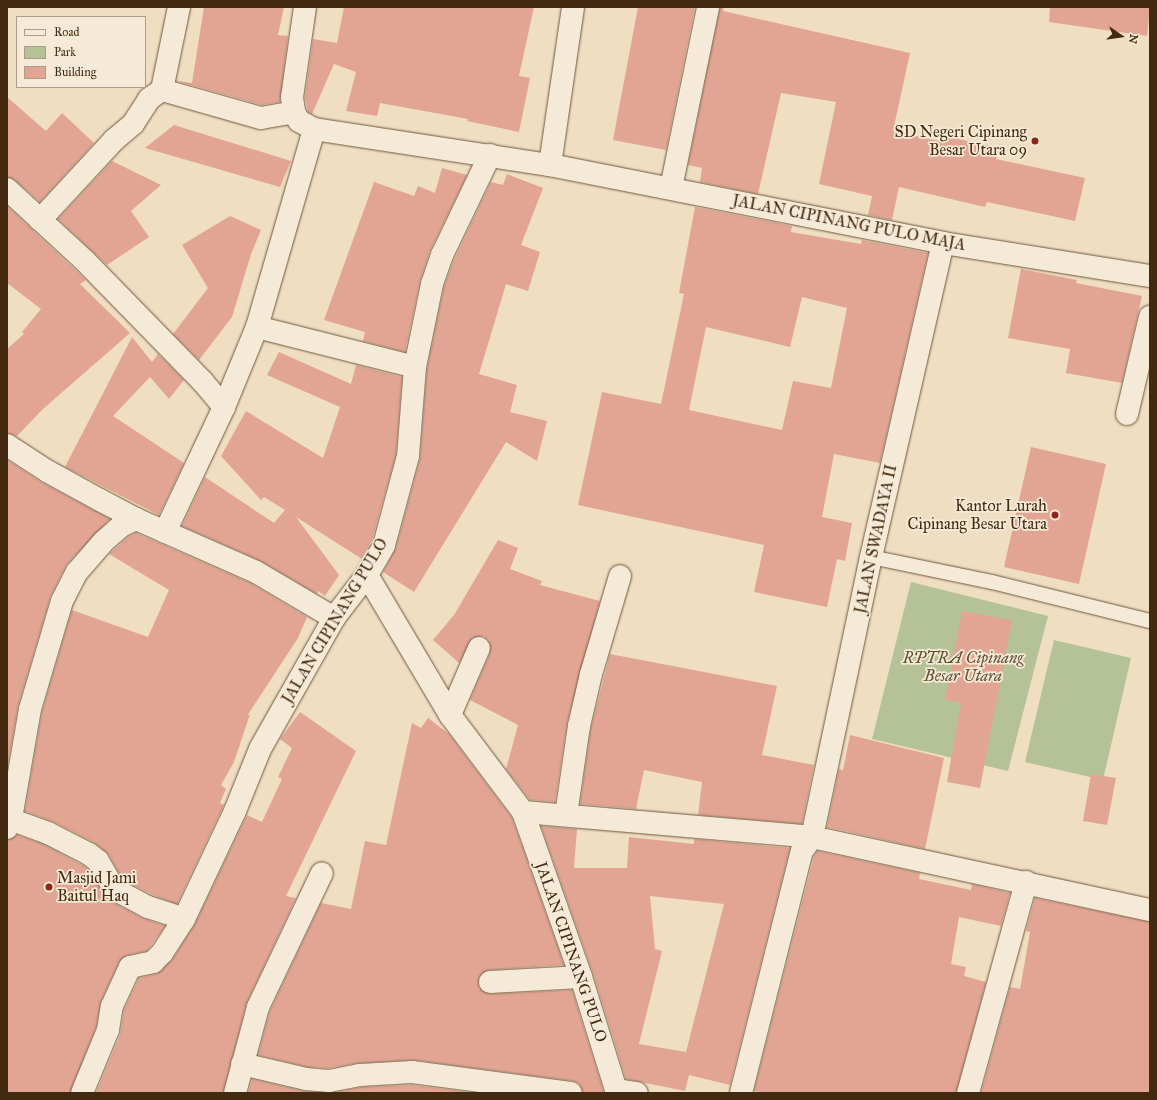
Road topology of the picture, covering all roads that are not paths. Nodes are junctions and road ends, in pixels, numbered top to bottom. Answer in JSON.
{"nodes":[{"id":1,"x":179,"y":7,"type":"edge"},
{"id":2,"x":305,"y":7,"type":"edge"},
{"id":3,"x":573,"y":7,"type":"edge"},
{"id":4,"x":708,"y":7,"type":"edge"},
{"id":5,"x":162,"y":90,"type":"junction"},
{"id":6,"x":294,"y":112,"type":"junction"},
{"id":7,"x":314,"y":130,"type":"junction"},
{"id":8,"x":490,"y":155,"type":"junction"},
{"id":9,"x":550,"y":165,"type":"junction"},
{"id":10,"x":671,"y":188,"type":"junction"},
{"id":11,"x":7,"y":189,"type":"edge"},
{"id":12,"x":40,"y":220,"type":"junction"},
{"id":13,"x":943,"y":243,"type":"junction"},
{"id":14,"x":1150,"y":276,"type":"edge"},
{"id":15,"x":1150,"y":317,"type":"edge"},
{"id":16,"x":257,"y":327,"type":"junction"},
{"id":17,"x":415,"y":367,"type":"junction"},
{"id":18,"x":224,"y":407,"type":"junction"},
{"id":19,"x":1127,"y":414,"type":"dead end"},
{"id":20,"x":10,"y":452,"type":"edge"},
{"id":21,"x":136,"y":519,"type":"junction"},
{"id":22,"x":165,"y":532,"type":"junction"},
{"id":23,"x":871,"y":557,"type":"junction"},
{"id":24,"x":367,"y":575,"type":"junction"},
{"id":25,"x":620,"y":576,"type":"dead end"},
{"id":26,"x":334,"y":618,"type":"junction"},
{"id":27,"x":1150,"y":621,"type":"edge"},
{"id":28,"x":479,"y":648,"type":"dead end"},
{"id":29,"x":450,"y":715,"type":"junction"},
{"id":30,"x":523,"y":812,"type":"junction"},
{"id":31,"x":566,"y":815,"type":"junction"},
{"id":32,"x":8,"y":822,"type":"edge"},
{"id":33,"x":812,"y":837,"type":"junction"},
{"id":34,"x":322,"y":873,"type":"dead end"},
{"id":35,"x":1026,"y":882,"type":"junction"},
{"id":36,"x":1150,"y":910,"type":"edge"},
{"id":37,"x":184,"y":920,"type":"junction"},
{"id":38,"x":581,"y":977,"type":"junction"},
{"id":39,"x":490,"y":982,"type":"dead end"},
{"id":40,"x":242,"y":1064,"type":"junction"},
{"id":41,"x":624,"y":1092,"type":"edge"},
{"id":42,"x":82,"y":1093,"type":"edge"},
{"id":43,"x":234,"y":1093,"type":"edge"},
{"id":44,"x":571,"y":1093,"type":"edge"},
{"id":45,"x":741,"y":1093,"type":"edge"},
{"id":46,"x":968,"y":1093,"type":"edge"}],
"edges":[{"from":1,"to":5,"type":"street"},
{"from":2,"to":6,"type":"street"},
{"from":3,"to":9,"type":"street"},
{"from":4,"to":10,"type":"street"},
{"from":5,"to":6,"type":"street"},
{"from":5,"to":12,"type":"street"},
{"from":6,"to":7,"type":"street","name":"JALAN CIPINANG PULO MAJA"},
{"from":7,"to":8,"type":"street","name":"JALAN CIPINANG PULO MAJA"},
{"from":7,"to":16,"type":"street"},
{"from":8,"to":9,"type":"street","name":"JALAN CIPINANG PULO MAJA"},
{"from":8,"to":17,"type":"street","name":"JALAN CIPINANG PULO"},
{"from":9,"to":10,"type":"street","name":"JALAN CIPINANG PULO MAJA"},
{"from":10,"to":13,"type":"street","name":"JALAN CIPINANG PULO MAJA"},
{"from":11,"to":12,"type":"street"},
{"from":12,"to":18,"type":"street"},
{"from":13,"to":14,"type":"street","name":"JALAN CIPINANG PULO MAJA"},
{"from":13,"to":23,"type":"street","name":"JALAN SWADAYA II"},
{"from":15,"to":19,"type":"street"},
{"from":16,"to":17,"type":"street"},
{"from":16,"to":18,"type":"street"},
{"from":17,"to":24,"type":"street","name":"JALAN CIPINANG PULO"},
{"from":18,"to":22,"type":"street"},
{"from":20,"to":21,"type":"street"},
{"from":21,"to":22,"type":"street"},
{"from":21,"to":32,"type":"street"},
{"from":22,"to":26,"type":"street"},
{"from":23,"to":27,"type":"lane"},
{"from":23,"to":33,"type":"street","name":"JALAN SWADAYA II"},
{"from":24,"to":26,"type":"street","name":"JALAN CIPINANG PULO"},
{"from":24,"to":29,"type":"street","name":"JALAN CIPINANG PULO"},
{"from":25,"to":31,"type":"street"},
{"from":26,"to":37,"type":"street","name":"JALAN CIPINANG PULO"},
{"from":28,"to":29,"type":"street"},
{"from":29,"to":30,"type":"street","name":"JALAN CIPINANG PULO"},
{"from":30,"to":31,"type":"street"},
{"from":30,"to":38,"type":"street","name":"JALAN CIPINANG PULO"},
{"from":31,"to":33,"type":"street"},
{"from":32,"to":37,"type":"street"},
{"from":33,"to":35,"type":"street"},
{"from":33,"to":45,"type":"street"},
{"from":34,"to":40,"type":"street"},
{"from":35,"to":36,"type":"street"},
{"from":35,"to":46,"type":"street"},
{"from":37,"to":42,"type":"street","name":"JALAN CIPINANG PULO"},
{"from":38,"to":39,"type":"street"},
{"from":38,"to":41,"type":"street","name":"JALAN CIPINANG PULO"},
{"from":40,"to":43,"type":"street"},
{"from":40,"to":44,"type":"street"}]}
